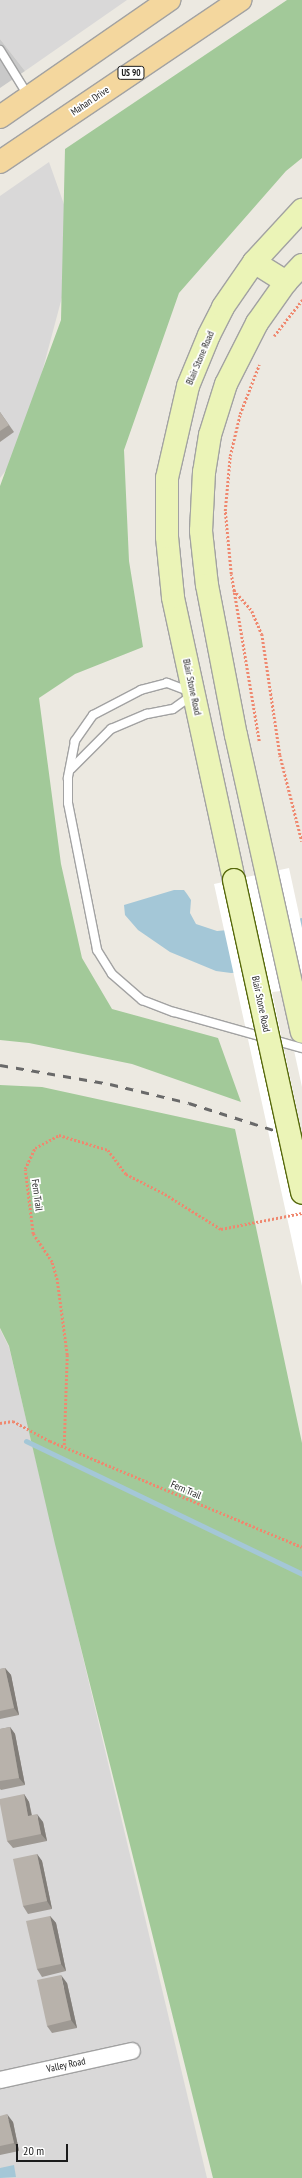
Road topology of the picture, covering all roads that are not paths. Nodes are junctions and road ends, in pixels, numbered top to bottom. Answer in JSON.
{"nodes":[{"id":1,"x":169,"y":0,"type":"edge"},
{"id":2,"x":240,"y":0,"type":"edge"},
{"id":3,"x":0,"y":50,"type":"edge"},
{"id":4,"x":29,"y":97,"type":"junction"},
{"id":5,"x":0,"y":117,"type":"edge"},
{"id":6,"x":0,"y":162,"type":"edge"},
{"id":7,"x":302,"y":210,"type":"edge"},
{"id":8,"x":254,"y":262,"type":"junction"},
{"id":9,"x":302,"y":265,"type":"edge"},
{"id":10,"x":286,"y":282,"type":"junction"},
{"id":11,"x":226,"y":686,"type":"junction"},
{"id":12,"x":193,"y":693,"type":"junction"},
{"id":13,"x":71,"y":768,"type":"junction"},
{"id":14,"x":302,"y":1032,"type":"edge"},
{"id":15,"x":302,"y":1048,"type":"edge"},
{"id":16,"x":302,"y":1193,"type":"edge"},
{"id":17,"x":132,"y":2050,"type":"dead end"},
{"id":18,"x":1,"y":2076,"type":"edge"}],
"edges":[{"from":1,"to":4,"type":"main road"},
{"from":2,"to":6,"type":"main road","name":"Mahan Drive","number":"US 90"},
{"from":3,"to":4,"type":"lane"},
{"from":4,"to":5,"type":"main road"},
{"from":7,"to":8,"type":"main road","name":"Blair Stone Road"},
{"from":8,"to":10,"type":"main road"},
{"from":8,"to":12,"type":"main road","name":"Blair Stone Road"},
{"from":9,"to":10,"type":"main road"},
{"from":10,"to":11,"type":"main road"},
{"from":11,"to":12,"type":"main road"},
{"from":11,"to":14,"type":"main road"},
{"from":12,"to":13,"type":"lane"},
{"from":12,"to":13,"type":"lane"},
{"from":12,"to":16,"type":"main road","name":"Blair Stone Road","bridge":true},
{"from":13,"to":15,"type":"lane"},
{"from":17,"to":18,"type":"street","name":"Valley Road"}]}
